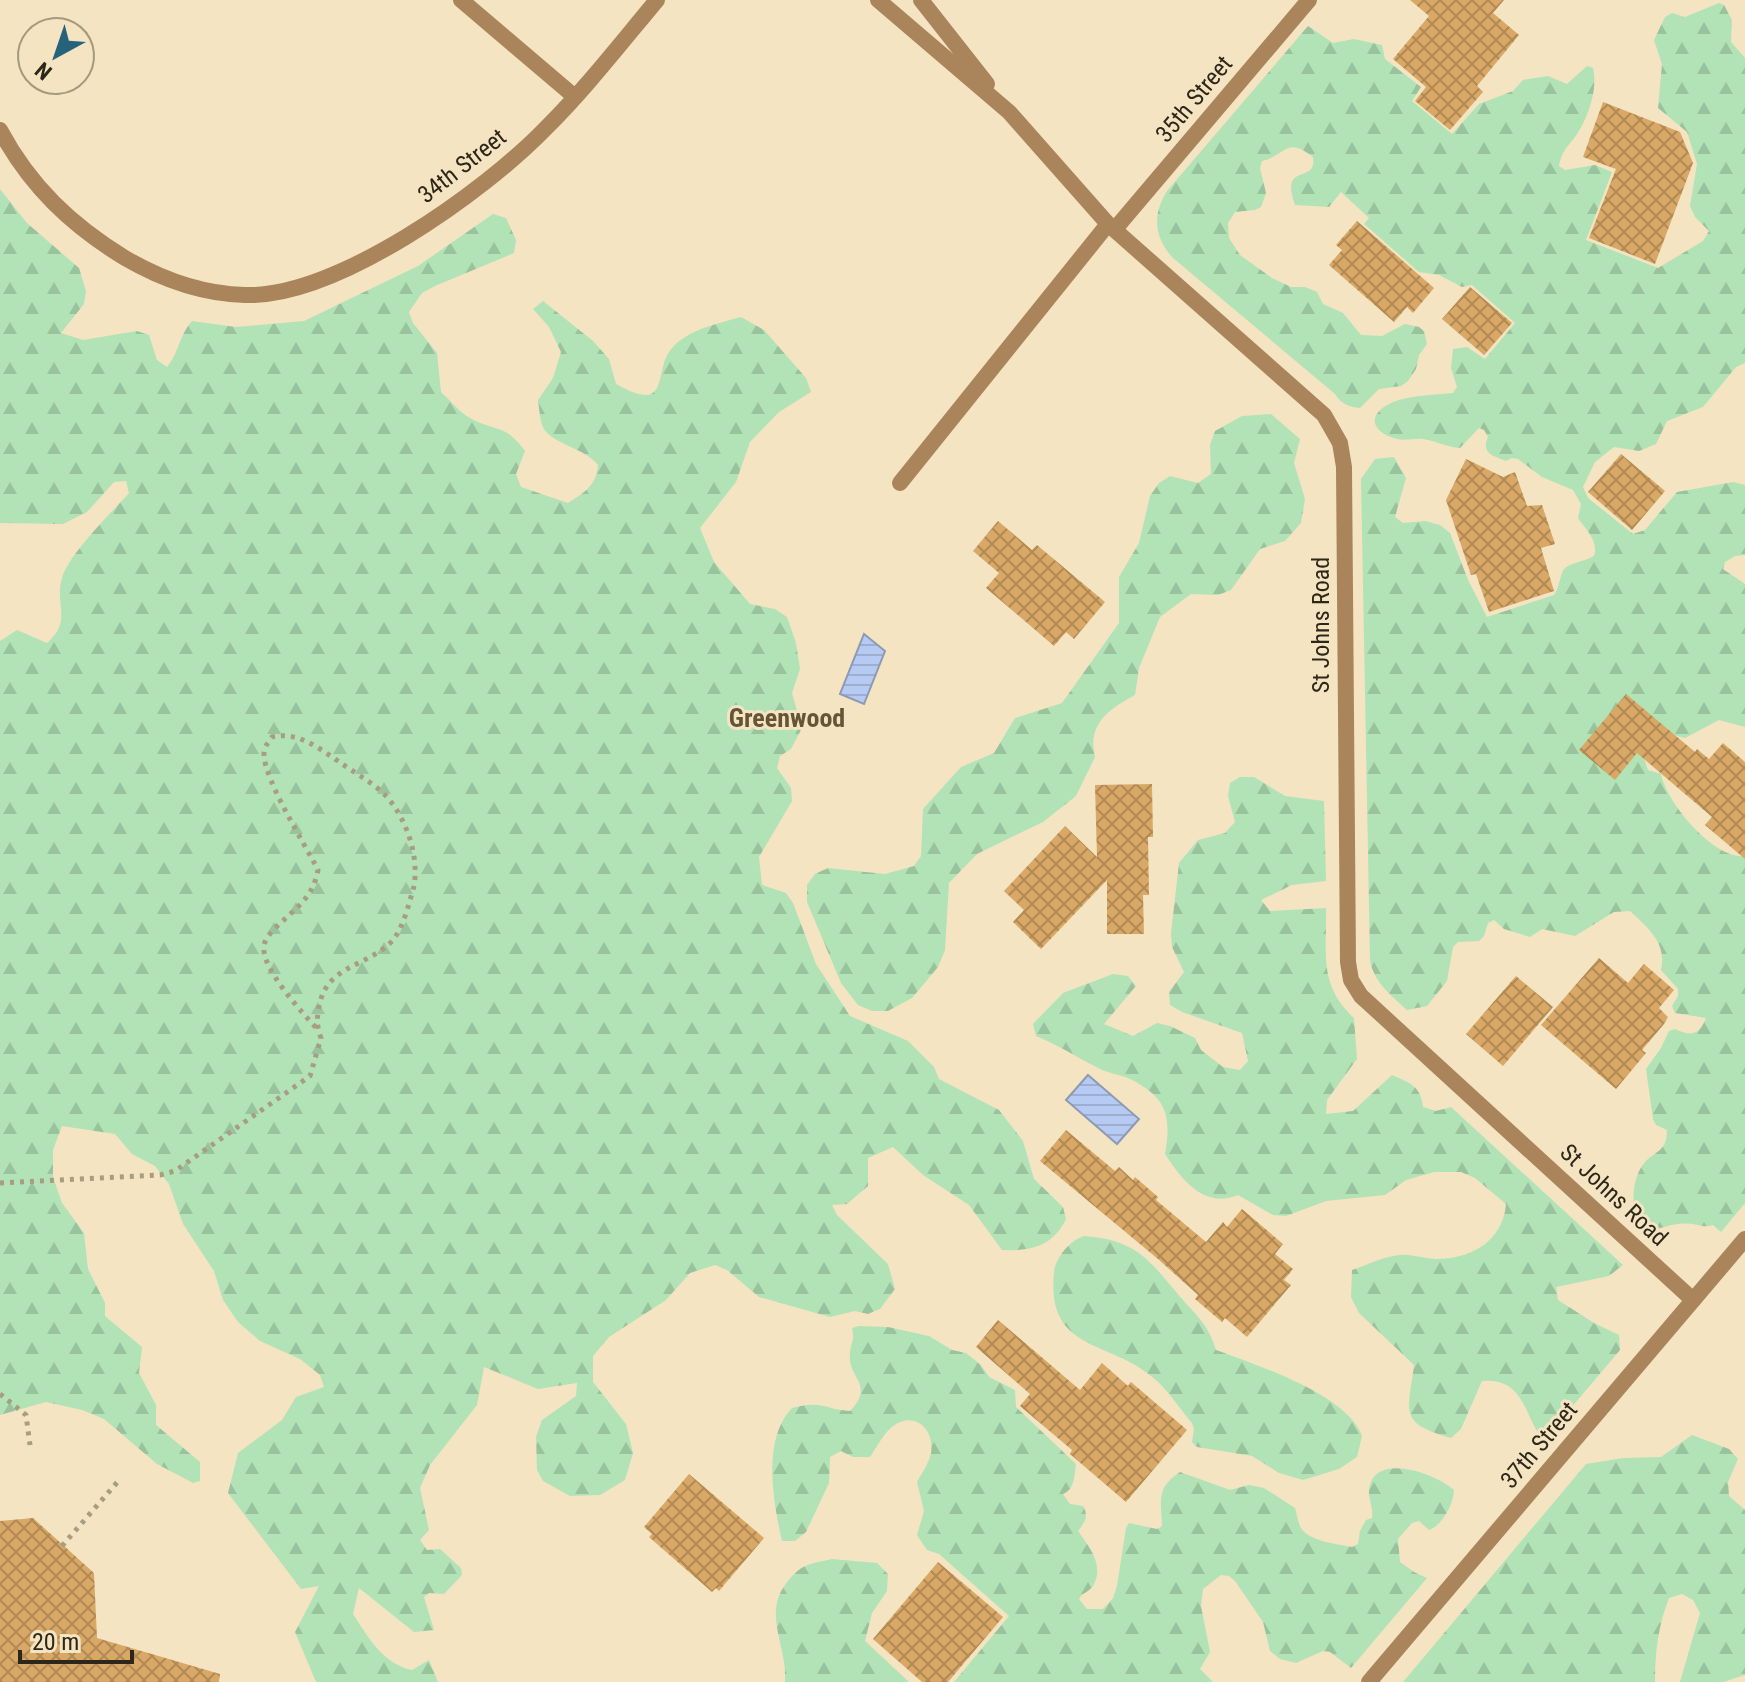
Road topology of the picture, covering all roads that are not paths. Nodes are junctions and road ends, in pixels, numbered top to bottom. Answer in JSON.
{"nodes":[{"id":1,"x":461,"y":0,"type":"edge"},
{"id":2,"x":657,"y":0,"type":"edge"},
{"id":3,"x":878,"y":0,"type":"edge"},
{"id":4,"x":921,"y":0,"type":"edge"},
{"id":5,"x":1309,"y":0,"type":"edge"},
{"id":6,"x":575,"y":97,"type":"junction"},
{"id":7,"x":1009,"y":112,"type":"junction"},
{"id":8,"x":0,"y":130,"type":"edge"},
{"id":9,"x":1112,"y":226,"type":"junction"},
{"id":10,"x":900,"y":483,"type":"dead end"},
{"id":11,"x":1745,"y":1239,"type":"edge"},
{"id":12,"x":1693,"y":1300,"type":"junction"},
{"id":13,"x":1369,"y":1682,"type":"edge"}],
"edges":[{"from":1,"to":6,"type":"street"},
{"from":2,"to":6,"type":"street","name":"34th Street"},
{"from":3,"to":7,"type":"street","name":"St Johns Road"},
{"from":4,"to":7,"type":"street"},
{"from":5,"to":9,"type":"street","name":"35th Street"},
{"from":6,"to":8,"type":"street","name":"34th Street"},
{"from":7,"to":9,"type":"street","name":"St Johns Road"},
{"from":9,"to":10,"type":"street","name":"35th Street"},
{"from":9,"to":12,"type":"street","name":"St Johns Road"},
{"from":11,"to":12,"type":"street","name":"37th Street"},
{"from":12,"to":13,"type":"street","name":"37th Street"}]}
